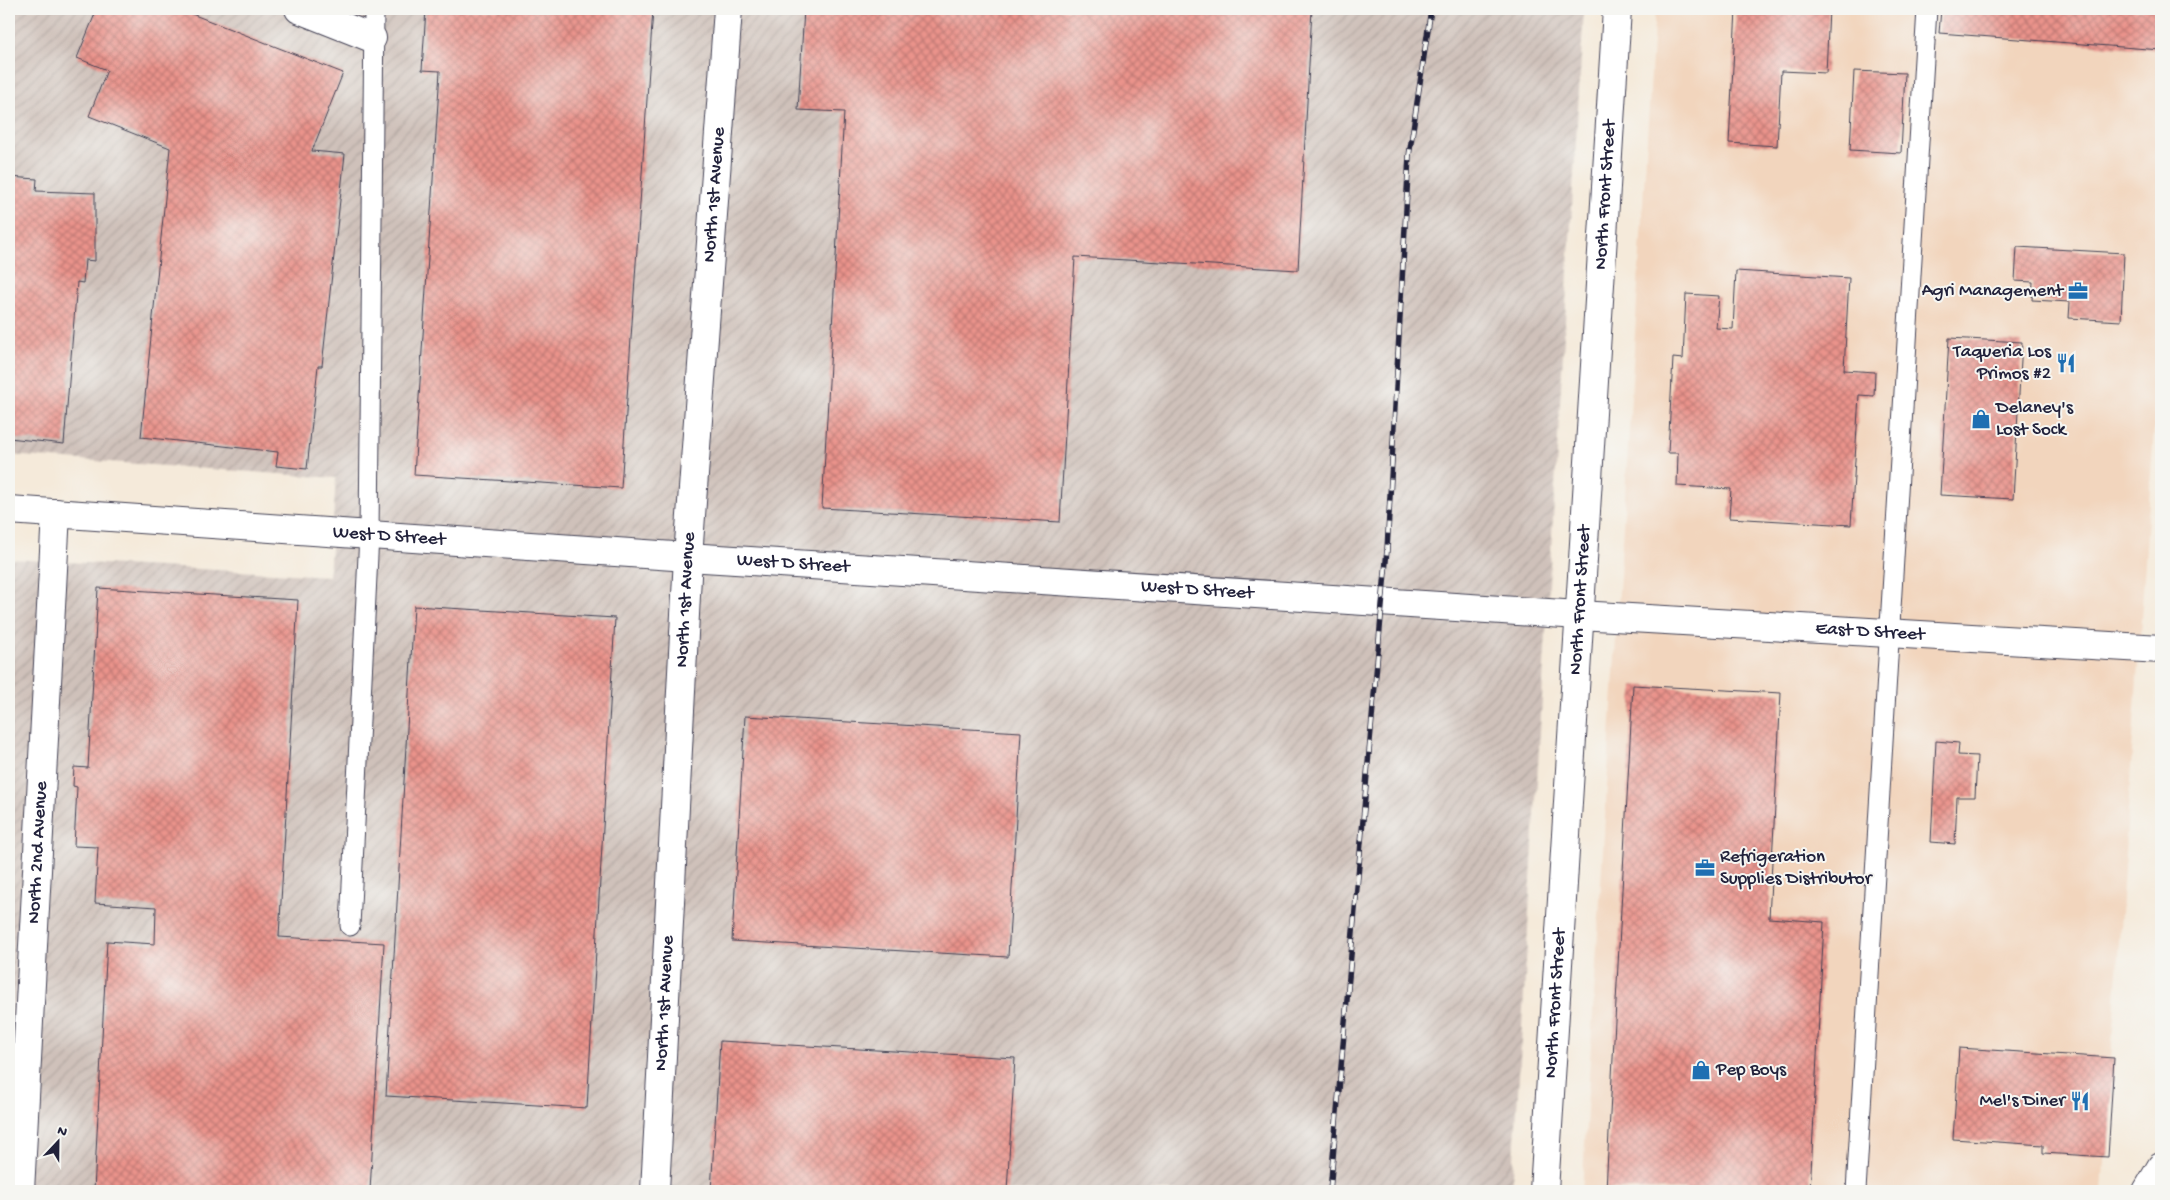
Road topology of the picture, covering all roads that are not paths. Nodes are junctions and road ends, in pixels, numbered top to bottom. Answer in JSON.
{"nodes":[{"id":1,"x":299,"y":9,"type":"edge"},
{"id":2,"x":374,"y":9,"type":"edge"},
{"id":3,"x":728,"y":9,"type":"edge"},
{"id":4,"x":1617,"y":9,"type":"edge"},
{"id":5,"x":1927,"y":9,"type":"edge"},
{"id":6,"x":372,"y":38,"type":"junction"},
{"id":7,"x":9,"y":510,"type":"edge"},
{"id":8,"x":56,"y":513,"type":"junction"},
{"id":9,"x":369,"y":535,"type":"junction"},
{"id":10,"x":688,"y":557,"type":"junction"},
{"id":11,"x":1578,"y":615,"type":"junction"},
{"id":12,"x":1891,"y":633,"type":"junction"},
{"id":13,"x":2161,"y":649,"type":"edge"},
{"id":14,"x":350,"y":926,"type":"dead end"},
{"id":15,"x":2161,"y":1167,"type":"edge"},
{"id":16,"x":20,"y":1191,"type":"edge"},
{"id":17,"x":655,"y":1191,"type":"edge"},
{"id":18,"x":1544,"y":1191,"type":"edge"},
{"id":19,"x":1856,"y":1191,"type":"edge"},
{"id":20,"x":2147,"y":1191,"type":"edge"}],
"edges":[{"from":1,"to":6,"type":"street"},
{"from":2,"to":6,"type":"lane"},
{"from":3,"to":10,"type":"street","name":"North 1st Avenue"},
{"from":4,"to":11,"type":"street","name":"North Front Street"},
{"from":5,"to":12,"type":"lane"},
{"from":6,"to":9,"type":"lane"},
{"from":7,"to":8,"type":"street","name":"West D Street"},
{"from":8,"to":9,"type":"street","name":"West D Street"},
{"from":8,"to":16,"type":"street","name":"North 2nd Avenue"},
{"from":9,"to":10,"type":"street","name":"West D Street"},
{"from":9,"to":14,"type":"lane"},
{"from":10,"to":11,"type":"street","name":"West D Street"},
{"from":10,"to":17,"type":"street","name":"North 1st Avenue"},
{"from":11,"to":12,"type":"street","name":"East D Street"},
{"from":11,"to":18,"type":"street","name":"North Front Street"},
{"from":12,"to":13,"type":"street","name":"East D Street"},
{"from":12,"to":19,"type":"lane"},
{"from":15,"to":20,"type":"street"}]}
